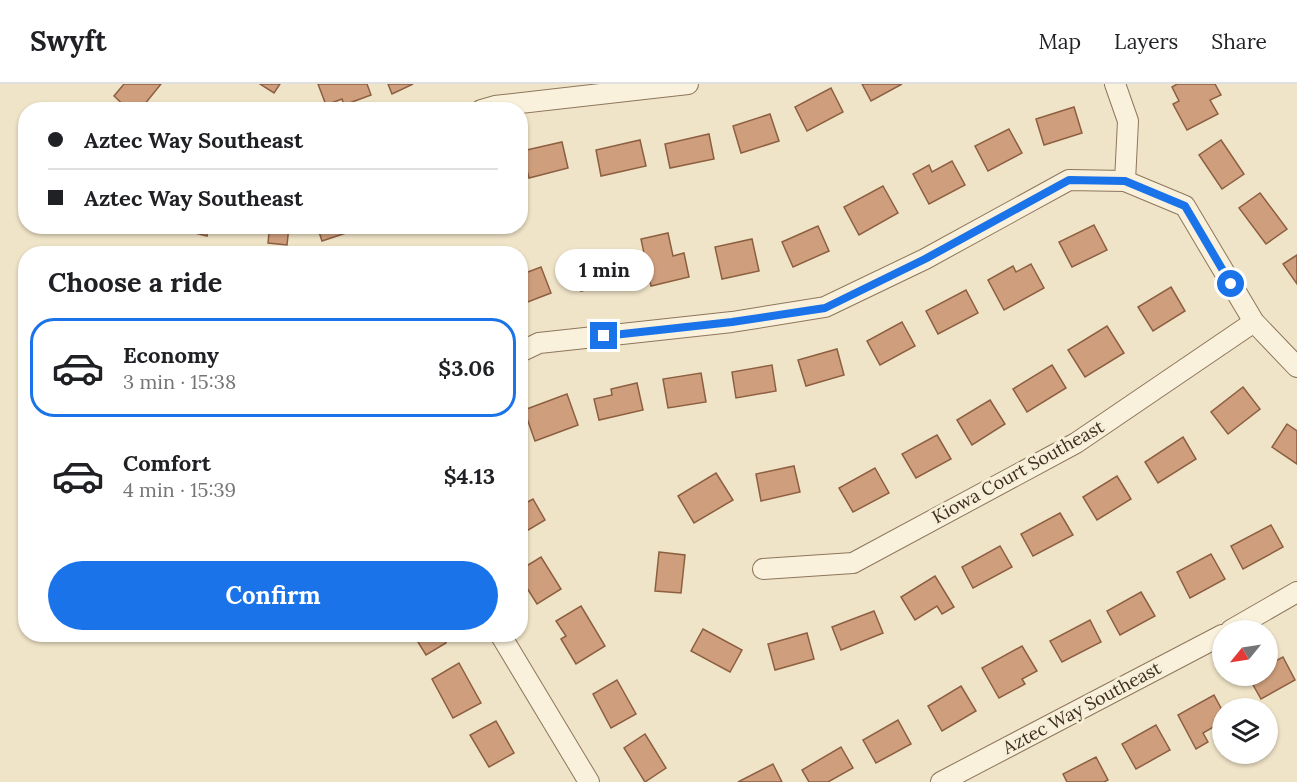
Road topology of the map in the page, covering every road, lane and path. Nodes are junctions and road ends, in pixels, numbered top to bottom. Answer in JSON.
{"nodes":[{"id":1,"x":688,"y":84,"type":"edge"},
{"id":2,"x":1115,"y":84,"type":"edge"},
{"id":3,"x":528,"y":102,"type":"edge"},
{"id":4,"x":1125,"y":181,"type":"junction"},
{"id":5,"x":1254,"y":322,"type":"junction"},
{"id":6,"x":528,"y":348,"type":"edge"},
{"id":7,"x":1297,"y":367,"type":"edge"},
{"id":8,"x":763,"y":569,"type":"dead end"},
{"id":9,"x":1297,"y":592,"type":"edge"},
{"id":10,"x":1248,"y":620,"type":"edge"},
{"id":11,"x":1212,"y":640,"type":"edge"},
{"id":12,"x":505,"y":642,"type":"edge"},
{"id":13,"x":589,"y":782,"type":"edge"},
{"id":14,"x":941,"y":782,"type":"edge"}],
"edges":[{"from":1,"to":3,"type":"street"},
{"from":2,"to":4,"type":"street"},
{"from":4,"to":5,"type":"street"},
{"from":4,"to":6,"type":"street"},
{"from":5,"to":7,"type":"street"},
{"from":5,"to":8,"type":"street","name":"Kiowa Court Southeast"},
{"from":9,"to":10,"type":"street"},
{"from":11,"to":14,"type":"street","name":"Aztec Way Southeast"},
{"from":12,"to":13,"type":"street"}]}
